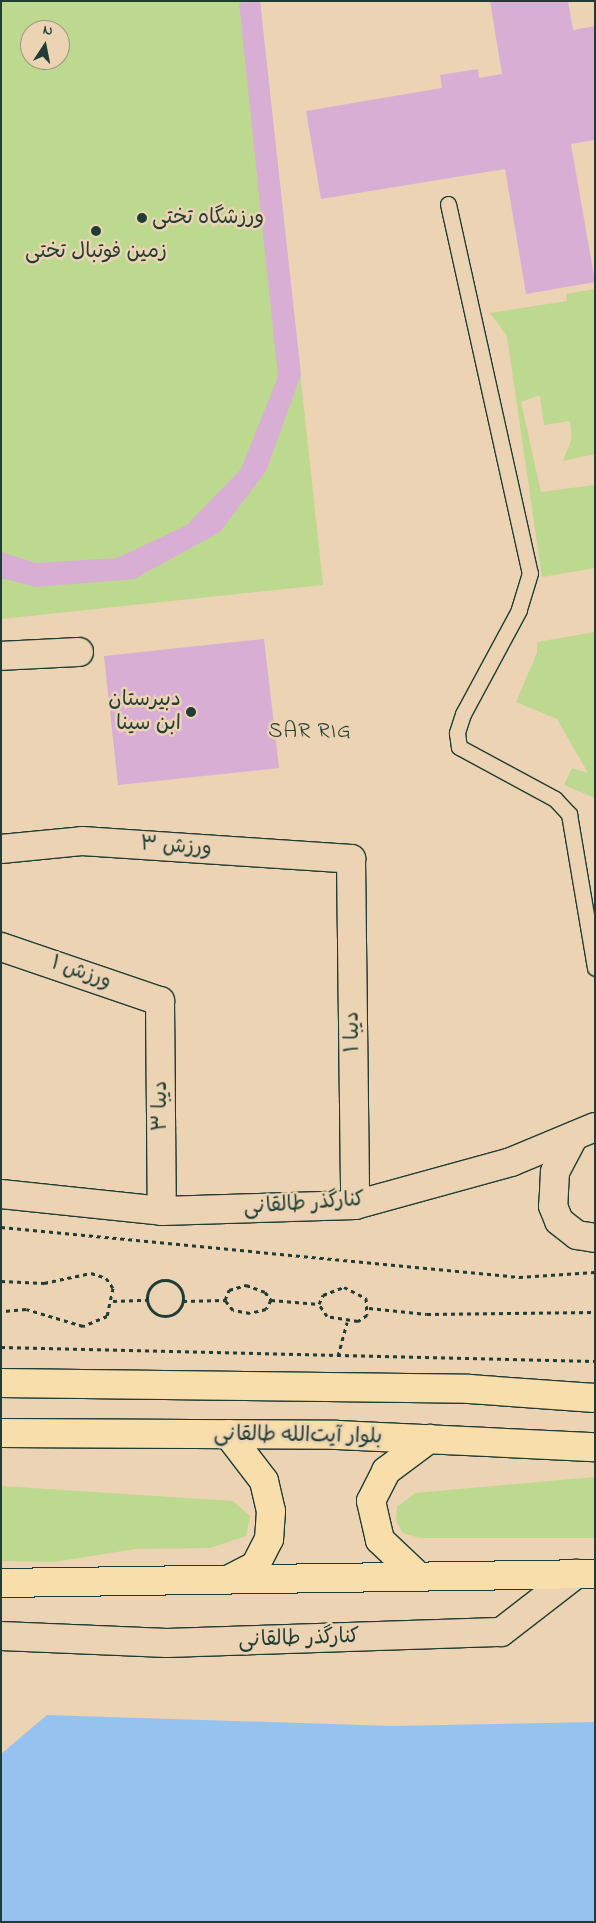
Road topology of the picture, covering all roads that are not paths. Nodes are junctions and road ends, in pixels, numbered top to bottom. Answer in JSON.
{"nodes":[{"id":1,"x":448,"y":204,"type":"dead end"},
{"id":2,"x":79,"y":652,"type":"dead end"},
{"id":3,"x":1,"y":656,"type":"edge"},
{"id":4,"x":1,"y":849,"type":"edge"},
{"id":5,"x":351,"y":859,"type":"joint"},
{"id":6,"x":1,"y":948,"type":"edge"},
{"id":7,"x":595,"y":968,"type":"edge"},
{"id":8,"x":160,"y":1002,"type":"joint"},
{"id":9,"x":584,"y":1131,"type":"edge"},
{"id":10,"x":1,"y":1194,"type":"edge"},
{"id":11,"x":355,"y":1205,"type":"junction"},
{"id":12,"x":162,"y":1211,"type":"junction"},
{"id":13,"x":595,"y":1238,"type":"edge"},
{"id":14,"x":1,"y":1383,"type":"edge"},
{"id":15,"x":595,"y":1398,"type":"edge"},
{"id":16,"x":1,"y":1433,"type":"edge"},
{"id":17,"x":228,"y":1434,"type":"junction"},
{"id":18,"x":428,"y":1439,"type":"junction"},
{"id":19,"x":595,"y":1447,"type":"edge"},
{"id":20,"x":586,"y":1574,"type":"edge"},
{"id":21,"x":419,"y":1577,"type":"junction"},
{"id":22,"x":227,"y":1579,"type":"junction"},
{"id":23,"x":1,"y":1583,"type":"edge"},
{"id":24,"x":1,"y":1636,"type":"edge"}],
"edges":[{"from":1,"to":7,"type":"lane"},
{"from":2,"to":3,"type":"street"},
{"from":4,"to":5,"type":"street","name":"ورزش ۳"},
{"from":5,"to":11,"type":"street","name":"دیبا ۱"},
{"from":6,"to":8,"type":"street","name":"ورزش ۱"},
{"from":8,"to":12,"type":"street","name":"دیبا ۳"},
{"from":9,"to":11,"type":"street","name":"کنارگذر طالقانی"},
{"from":9,"to":13,"type":"street"},
{"from":10,"to":12,"type":"street","name":"کنارگذر طالقانی"},
{"from":11,"to":12,"type":"street","name":"کنارگذر طالقانی"},
{"from":14,"to":15,"type":"main road"},
{"from":16,"to":17,"type":"main road","name":"بلوار آیت‌الله طالقانی"},
{"from":17,"to":18,"type":"main road","name":"بلوار آیت‌الله طالقانی"},
{"from":17,"to":22,"type":"main road"},
{"from":18,"to":19,"type":"main road","name":"بلوار آیت‌الله طالقانی"},
{"from":18,"to":21,"type":"main road"},
{"from":20,"to":21,"type":"main road"},
{"from":20,"to":24,"type":"street","name":"کنارگذر طالقانی"},
{"from":21,"to":22,"type":"main road"},
{"from":22,"to":23,"type":"main road"}]}
